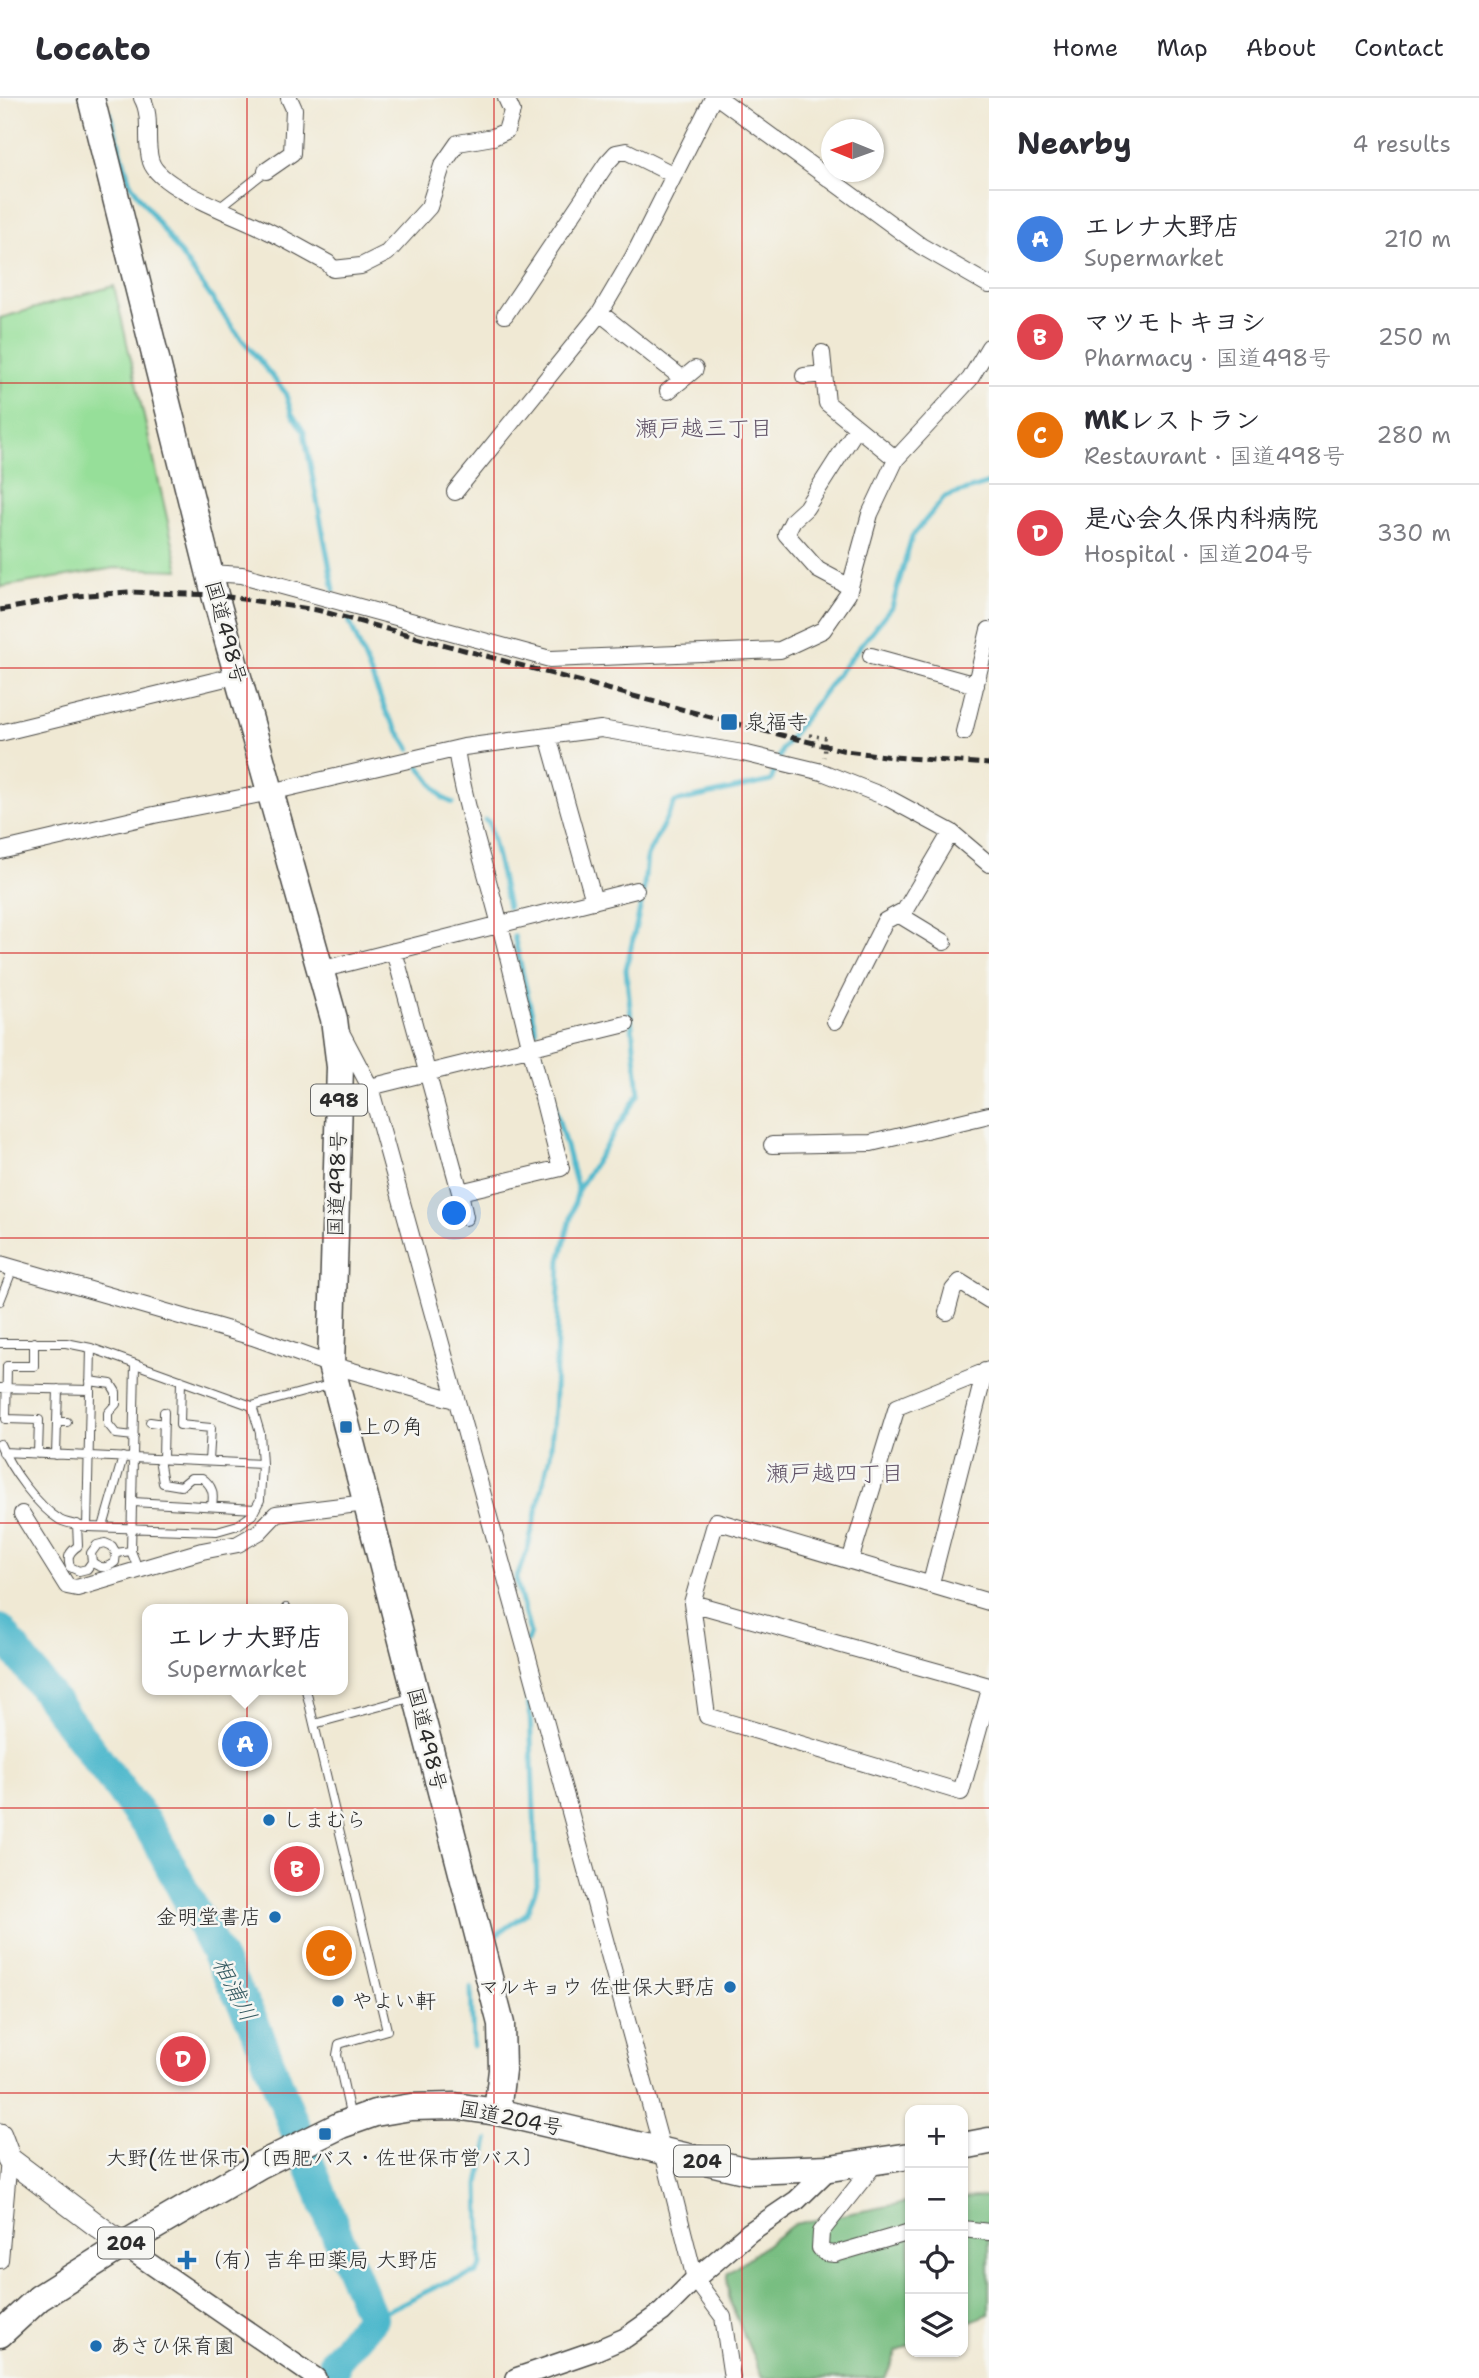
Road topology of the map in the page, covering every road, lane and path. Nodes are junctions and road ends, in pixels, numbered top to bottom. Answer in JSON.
{"nodes":[{"id":1,"x":91,"y":98,"type":"edge"},
{"id":2,"x":142,"y":98,"type":"edge"},
{"id":3,"x":289,"y":98,"type":"edge"},
{"id":4,"x":506,"y":98,"type":"edge"},
{"id":5,"x":713,"y":98,"type":"edge"},
{"id":6,"x":719,"y":98,"type":"edge"},
{"id":7,"x":266,"y":171,"type":"joint"},
{"id":8,"x":674,"y":175,"type":"junction"},
{"id":9,"x":219,"y":208,"type":"junction"},
{"id":10,"x":989,"y":285,"type":"edge"},
{"id":11,"x":600,"y":313,"type":"junction"},
{"id":12,"x":505,"y":315,"type":"dead end"},
{"id":13,"x":989,"y":347,"type":"edge"},
{"id":14,"x":822,"y":353,"type":"dead end"},
{"id":15,"x":824,"y":374,"type":"junction"},
{"id":16,"x":804,"y":376,"type":"dead end"},
{"id":17,"x":668,"y":391,"type":"dead end"},
{"id":18,"x":857,"y":428,"type":"junction"},
{"id":19,"x":895,"y":459,"type":"junction"},
{"id":20,"x":455,"y":492,"type":"dead end"},
{"id":21,"x":210,"y":573,"type":"junction"},
{"id":22,"x":850,"y":587,"type":"junction"},
{"id":23,"x":989,"y":631,"type":"edge"},
{"id":24,"x":871,"y":656,"type":"dead end"},
{"id":25,"x":238,"y":675,"type":"junction"},
{"id":26,"x":976,"y":685,"type":"junction"},
{"id":27,"x":964,"y":732,"type":"dead end"},
{"id":28,"x":0,"y":733,"type":"edge"},
{"id":29,"x":810,"y":735,"type":"dead end"},
{"id":30,"x":548,"y":736,"type":"junction"},
{"id":31,"x":456,"y":749,"type":"junction"},
{"id":32,"x":822,"y":772,"type":"junction"},
{"id":33,"x":271,"y":792,"type":"junction"},
{"id":34,"x":951,"y":832,"type":"junction"},
{"id":35,"x":0,"y":851,"type":"edge"},
{"id":36,"x":989,"y":864,"type":"edge"},
{"id":37,"x":636,"y":890,"type":"dead end"},
{"id":38,"x":594,"y":901,"type":"junction"},
{"id":39,"x":898,"y":914,"type":"junction"},
{"id":40,"x":500,"y":925,"type":"junction"},
{"id":41,"x":944,"y":942,"type":"dead end"},
{"id":42,"x":394,"y":951,"type":"junction"},
{"id":43,"x":320,"y":970,"type":"junction"},
{"id":44,"x":334,"y":1018,"type":"junction"},
{"id":45,"x":835,"y":1021,"type":"dead end"},
{"id":46,"x":626,"y":1024,"type":"dead end"},
{"id":47,"x":529,"y":1048,"type":"junction"},
{"id":48,"x":427,"y":1073,"type":"junction"},
{"id":49,"x":370,"y":1087,"type":"junction"},
{"id":50,"x":989,"y":1115,"type":"edge"},
{"id":51,"x":772,"y":1145,"type":"dead end"},
{"id":52,"x":460,"y":1192,"type":"junction"},
{"id":53,"x":465,"y":1217,"type":"dead end"},
{"id":54,"x":7,"y":1266,"type":"edge"},
{"id":55,"x":989,"y":1300,"type":"edge"},
{"id":56,"x":0,"y":1301,"type":"edge"},
{"id":57,"x":947,"y":1312,"type":"dead end"},
{"id":58,"x":34,"y":1342,"type":"junction"},
{"id":59,"x":0,"y":1343,"type":"edge"},
{"id":60,"x":91,"y":1348,"type":"junction"},
{"id":61,"x":135,"y":1364,"type":"junction"},
{"id":62,"x":987,"y":1371,"type":"edge"},
{"id":63,"x":333,"y":1374,"type":"junction"},
{"id":64,"x":181,"y":1380,"type":"junction"},
{"id":65,"x":90,"y":1386,"type":"junction"},
{"id":66,"x":4,"y":1388,"type":"edge"},
{"id":67,"x":58,"y":1389,"type":"junction"},
{"id":68,"x":455,"y":1400,"type":"junction"},
{"id":69,"x":252,"y":1406,"type":"junction"},
{"id":70,"x":164,"y":1412,"type":"dead end"},
{"id":71,"x":57,"y":1422,"type":"junction"},
{"id":72,"x":67,"y":1422,"type":"dead end"},
{"id":73,"x":150,"y":1422,"type":"dead end"},
{"id":74,"x":164,"y":1424,"type":"junction"},
{"id":75,"x":134,"y":1436,"type":"junction"},
{"id":76,"x":1,"y":1449,"type":"edge"},
{"id":77,"x":38,"y":1454,"type":"junction"},
{"id":78,"x":55,"y":1455,"type":"junction"},
{"id":79,"x":88,"y":1456,"type":"junction"},
{"id":80,"x":122,"y":1457,"type":"junction"},
{"id":81,"x":134,"y":1458,"type":"junction"},
{"id":82,"x":161,"y":1459,"type":"junction"},
{"id":83,"x":209,"y":1461,"type":"junction"},
{"id":84,"x":262,"y":1464,"type":"junction"},
{"id":85,"x":133,"y":1502,"type":"junction"},
{"id":86,"x":366,"y":1503,"type":"junction"},
{"id":87,"x":212,"y":1507,"type":"junction"},
{"id":88,"x":255,"y":1509,"type":"junction"},
{"id":89,"x":22,"y":1514,"type":"dead end"},
{"id":90,"x":77,"y":1524,"type":"junction"},
{"id":91,"x":87,"y":1527,"type":"junction"},
{"id":92,"x":103,"y":1527,"type":"junction"},
{"id":93,"x":132,"y":1528,"type":"junction"},
{"id":94,"x":78,"y":1546,"type":"junction"},
{"id":95,"x":131,"y":1550,"type":"junction"},
{"id":96,"x":116,"y":1553,"type":"junction"},
{"id":97,"x":92,"y":1558,"type":"junction"},
{"id":98,"x":135,"y":1560,"type":"dead end"},
{"id":99,"x":850,"y":1561,"type":"junction"},
{"id":100,"x":932,"y":1583,"type":"junction"},
{"id":101,"x":989,"y":1602,"type":"edge"},
{"id":102,"x":692,"y":1603,"type":"junction"},
{"id":103,"x":989,"y":1686,"type":"edge"},
{"id":104,"x":989,"y":1693,"type":"edge"},
{"id":105,"x":307,"y":1695,"type":"edge"},
{"id":106,"x":416,"y":1696,"type":"junction"},
{"id":107,"x":314,"y":1724,"type":"junction"},
{"id":108,"x":497,"y":2112,"type":"junction"},
{"id":109,"x":346,"y":2123,"type":"junction"},
{"id":110,"x":0,"y":2135,"type":"edge"},
{"id":111,"x":989,"y":2141,"type":"edge"},
{"id":112,"x":968,"y":2145,"type":"edge"},
{"id":113,"x":663,"y":2151,"type":"junction"},
{"id":114,"x":905,"y":2156,"type":"edge"},
{"id":115,"x":9,"y":2159,"type":"junction"},
{"id":116,"x":873,"y":2162,"type":"junction"},
{"id":117,"x":830,"y":2168,"type":"junction"},
{"id":118,"x":968,"y":2230,"type":"edge"},
{"id":119,"x":989,"y":2232,"type":"edge"},
{"id":120,"x":905,"y":2233,"type":"edge"},
{"id":121,"x":123,"y":2245,"type":"junction"},
{"id":122,"x":0,"y":2260,"type":"edge"},
{"id":123,"x":695,"y":2279,"type":"junction"},
{"id":124,"x":0,"y":2334,"type":"edge"},
{"id":125,"x":316,"y":2378,"type":"edge"},
{"id":126,"x":516,"y":2378,"type":"edge"},
{"id":127,"x":732,"y":2378,"type":"edge"}],
"edges":[{"from":1,"to":21,"type":"highway","name":"国道498号","number":"498"},
{"from":2,"to":9,"type":"street"},
{"from":3,"to":7,"type":"street"},
{"from":4,"to":9,"type":"street"},
{"from":5,"to":8,"type":"street"},
{"from":6,"to":10,"type":"street"},
{"from":7,"to":9,"type":"lane"},
{"from":8,"to":11,"type":"street"},
{"from":8,"to":12,"type":"street"},
{"from":11,"to":17,"type":"street"},
{"from":11,"to":20,"type":"street"},
{"from":13,"to":19,"type":"street"},
{"from":14,"to":15,"type":"street"},
{"from":15,"to":16,"type":"street"},
{"from":15,"to":18,"type":"street"},
{"from":18,"to":19,"type":"street"},
{"from":18,"to":22,"type":"street"},
{"from":19,"to":22,"type":"street"},
{"from":21,"to":22,"type":"street"},
{"from":21,"to":25,"type":"highway","name":"国道498号","number":"498"},
{"from":23,"to":26,"type":"street"},
{"from":24,"to":26,"type":"street"},
{"from":25,"to":28,"type":"street"},
{"from":25,"to":33,"type":"highway","name":"国道498号","number":"498"},
{"from":26,"to":27,"type":"street"},
{"from":29,"to":32,"type":"path"},
{"from":30,"to":31,"type":"street"},
{"from":30,"to":32,"type":"street"},
{"from":30,"to":38,"type":"street"},
{"from":31,"to":33,"type":"street"},
{"from":31,"to":40,"type":"street"},
{"from":32,"to":34,"type":"street"},
{"from":33,"to":35,"type":"street"},
{"from":33,"to":43,"type":"highway","name":"国道498号","number":"498"},
{"from":34,"to":36,"type":"street"},
{"from":34,"to":39,"type":"street"},
{"from":37,"to":38,"type":"street"},
{"from":38,"to":40,"type":"street"},
{"from":39,"to":41,"type":"street"},
{"from":39,"to":45,"type":"street"},
{"from":40,"to":42,"type":"street"},
{"from":40,"to":47,"type":"street"},
{"from":42,"to":43,"type":"street"},
{"from":42,"to":48,"type":"street"},
{"from":43,"to":44,"type":"highway","name":"国道498号","number":"498"},
{"from":44,"to":49,"type":"street"},
{"from":44,"to":63,"type":"highway","name":"国道498号","number":"498"},
{"from":46,"to":47,"type":"street"},
{"from":47,"to":48,"type":"street"},
{"from":47,"to":52,"type":"street"},
{"from":48,"to":49,"type":"street"},
{"from":48,"to":52,"type":"street"},
{"from":49,"to":68,"type":"street"},
{"from":50,"to":51,"type":"street"},
{"from":52,"to":53,"type":"street"},
{"from":54,"to":56,"type":"lane"},
{"from":54,"to":63,"type":"street"},
{"from":55,"to":57,"type":"street"},
{"from":58,"to":59,"type":"lane"},
{"from":58,"to":60,"type":"lane"},
{"from":58,"to":66,"type":"lane"},
{"from":60,"to":61,"type":"lane"},
{"from":60,"to":65,"type":"lane"},
{"from":61,"to":64,"type":"lane"},
{"from":61,"to":75,"type":"lane"},
{"from":62,"to":99,"type":"street"},
{"from":62,"to":100,"type":"street"},
{"from":63,"to":68,"type":"street"},
{"from":63,"to":69,"type":"lane"},
{"from":63,"to":86,"type":"highway","name":"国道498号","number":"498"},
{"from":64,"to":69,"type":"lane"},
{"from":64,"to":83,"type":"lane"},
{"from":65,"to":67,"type":"lane"},
{"from":65,"to":75,"type":"lane"},
{"from":65,"to":79,"type":"lane"},
{"from":66,"to":67,"type":"lane"},
{"from":66,"to":77,"type":"lane"},
{"from":67,"to":71,"type":"lane"},
{"from":68,"to":113,"type":"street"},
{"from":69,"to":84,"type":"lane"},
{"from":70,"to":74,"type":"lane"},
{"from":71,"to":72,"type":"lane"},
{"from":71,"to":78,"type":"lane"},
{"from":73,"to":74,"type":"lane"},
{"from":74,"to":82,"type":"lane"},
{"from":75,"to":81,"type":"lane"},
{"from":76,"to":77,"type":"lane"},
{"from":76,"to":90,"type":"lane"},
{"from":77,"to":78,"type":"lane"},
{"from":78,"to":79,"type":"lane"},
{"from":79,"to":80,"type":"lane"},
{"from":79,"to":91,"type":"lane"},
{"from":80,"to":81,"type":"lane"},
{"from":80,"to":92,"type":"lane"},
{"from":81,"to":82,"type":"lane"},
{"from":81,"to":85,"type":"lane"},
{"from":82,"to":83,"type":"lane"},
{"from":82,"to":87,"type":"lane"},
{"from":83,"to":84,"type":"lane"},
{"from":84,"to":88,"type":"lane"},
{"from":85,"to":87,"type":"lane"},
{"from":85,"to":93,"type":"lane"},
{"from":86,"to":89,"type":"street"},
{"from":86,"to":106,"type":"highway","name":"国道498号","number":"498"},
{"from":87,"to":88,"type":"lane"},
{"from":88,"to":93,"type":"lane"},
{"from":90,"to":91,"type":"lane"},
{"from":90,"to":94,"type":"lane"},
{"from":91,"to":92,"type":"lane"},
{"from":92,"to":93,"type":"lane"},
{"from":93,"to":95,"type":"lane"},
{"from":94,"to":97,"type":"lane"},
{"from":94,"to":97,"type":"lane"},
{"from":95,"to":96,"type":"lane"},
{"from":95,"to":98,"type":"lane"},
{"from":96,"to":97,"type":"lane"},
{"from":96,"to":97,"type":"lane"},
{"from":99,"to":100,"type":"street"},
{"from":99,"to":102,"type":"street"},
{"from":100,"to":101,"type":"street"},
{"from":102,"to":103,"type":"street"},
{"from":102,"to":104,"type":"street"},
{"from":105,"to":107,"type":"lane"},
{"from":106,"to":107,"type":"lane"},
{"from":106,"to":108,"type":"highway","name":"国道498号","number":"498"},
{"from":107,"to":109,"type":"lane"},
{"from":108,"to":109,"type":"highway","name":"国道204号","number":"204"},
{"from":108,"to":113,"type":"highway","name":"国道204号","number":"204"},
{"from":109,"to":121,"type":"highway","name":"国道204号","number":"204"},
{"from":110,"to":115,"type":"main road"},
{"from":111,"to":112,"type":"highway"},
{"from":113,"to":117,"type":"highway","name":"国道204号","number":"204"},
{"from":113,"to":123,"type":"street"},
{"from":114,"to":116,"type":"highway","name":"国道204号","number":"204"},
{"from":115,"to":121,"type":"main road"},
{"from":115,"to":122,"type":"street"},
{"from":116,"to":117,"type":"highway","name":"国道204号","number":"204"},
{"from":116,"to":120,"type":"street"},
{"from":117,"to":123,"type":"street"},
{"from":118,"to":119,"type":"street"},
{"from":121,"to":124,"type":"highway","name":"国道204号","number":"204"},
{"from":121,"to":125,"type":"street"},
{"from":123,"to":126,"type":"street"},
{"from":123,"to":127,"type":"street"}]}
